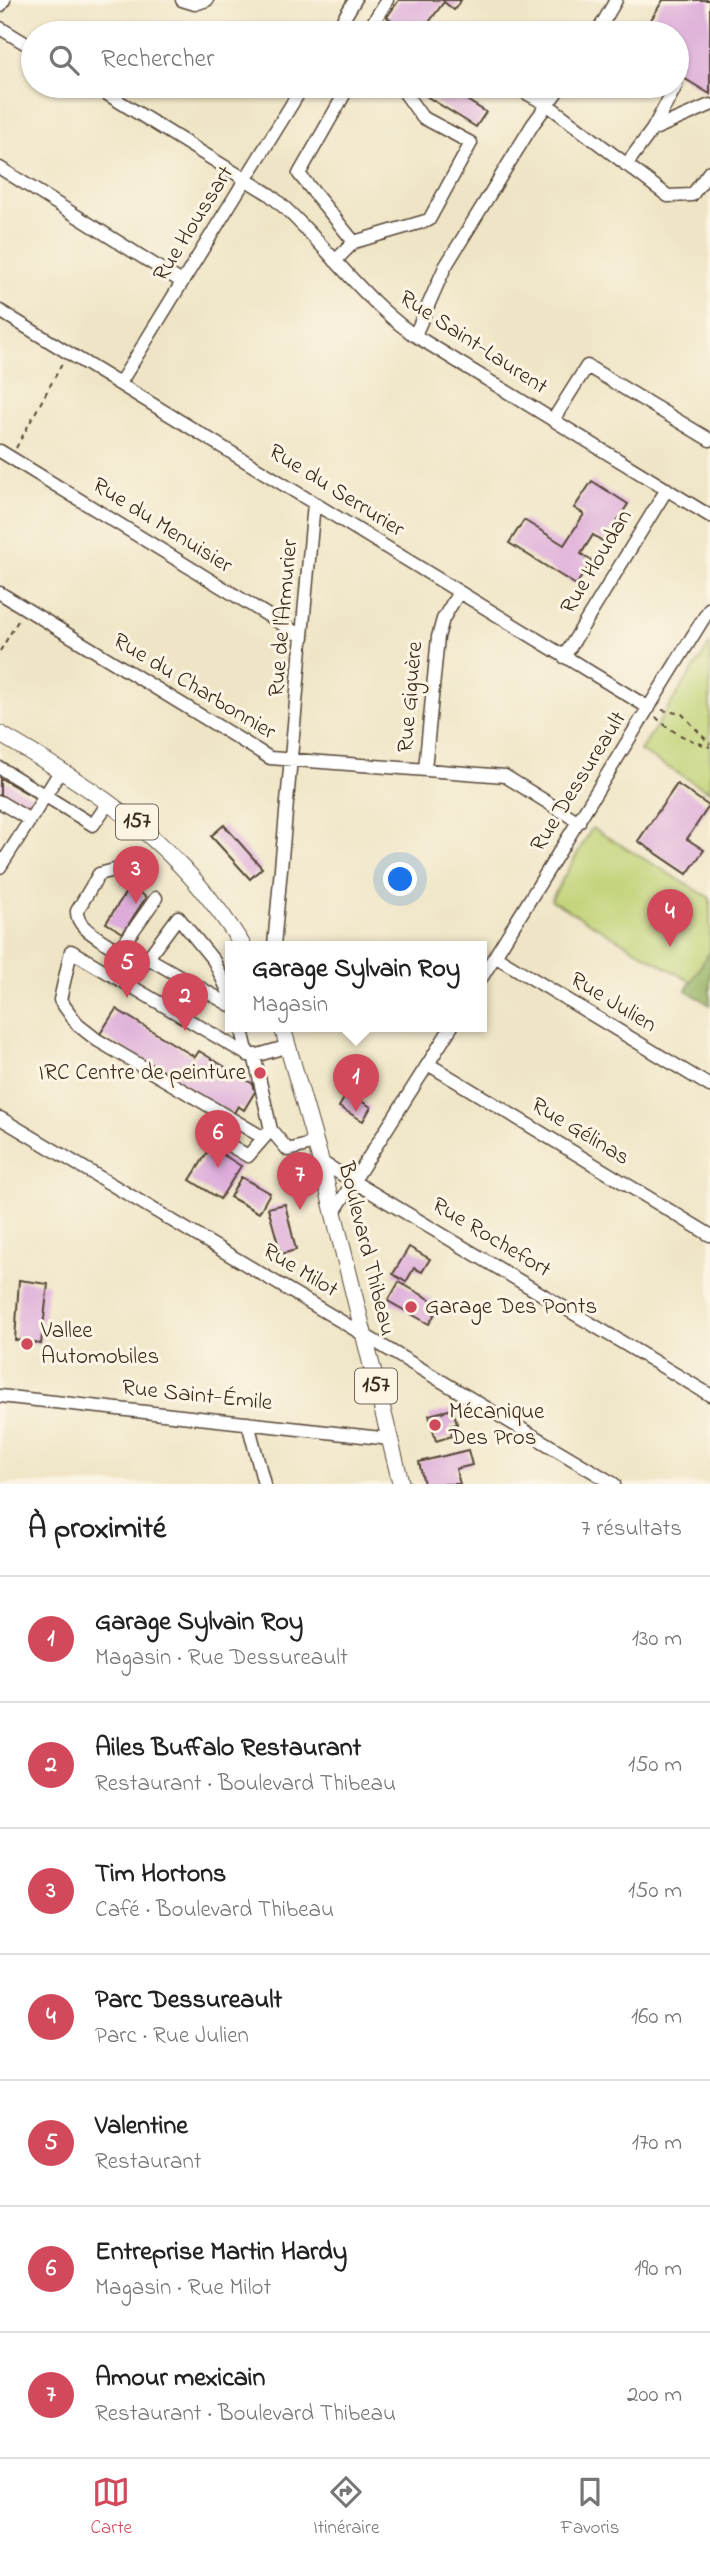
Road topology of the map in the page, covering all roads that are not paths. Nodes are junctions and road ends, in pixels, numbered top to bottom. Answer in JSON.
{"nodes":[{"id":1,"x":4,"y":0,"type":"edge"},
{"id":2,"x":182,"y":0,"type":"edge"},
{"id":3,"x":207,"y":0,"type":"edge"},
{"id":4,"x":355,"y":0,"type":"edge"},
{"id":5,"x":387,"y":0,"type":"edge"},
{"id":6,"x":616,"y":0,"type":"edge"},
{"id":7,"x":0,"y":6,"type":"edge"},
{"id":8,"x":343,"y":21,"type":"edge"},
{"id":9,"x":374,"y":21,"type":"edge"},
{"id":10,"x":605,"y":21,"type":"edge"},
{"id":11,"x":0,"y":28,"type":"edge"},
{"id":12,"x":21,"y":41,"type":"edge"},
{"id":13,"x":114,"y":98,"type":"edge"},
{"id":14,"x":296,"y":98,"type":"edge"},
{"id":15,"x":342,"y":98,"type":"edge"},
{"id":16,"x":409,"y":98,"type":"edge"},
{"id":17,"x":535,"y":98,"type":"edge"},
{"id":18,"x":553,"y":98,"type":"edge"},
{"id":19,"x":669,"y":98,"type":"edge"},
{"id":20,"x":548,"y":105,"type":"junction"},
{"id":21,"x":710,"y":105,"type":"edge"},
{"id":22,"x":652,"y":130,"type":"junction"},
{"id":23,"x":626,"y":165,"type":"junction"},
{"id":24,"x":0,"y":168,"type":"edge"},
{"id":25,"x":709,"y":172,"type":"edge"},
{"id":26,"x":246,"y":179,"type":"junction"},
{"id":27,"x":354,"y":242,"type":"junction"},
{"id":28,"x":335,"y":261,"type":"junction"},
{"id":29,"x":182,"y":282,"type":"junction"},
{"id":30,"x":0,"y":310,"type":"edge"},
{"id":31,"x":415,"y":335,"type":"junction"},
{"id":32,"x":120,"y":383,"type":"junction"},
{"id":33,"x":553,"y":420,"type":"junction"},
{"id":34,"x":710,"y":440,"type":"edge"},
{"id":35,"x":5,"y":455,"type":"edge"},
{"id":36,"x":667,"y":489,"type":"junction"},
{"id":37,"x":314,"y":503,"type":"junction"},
{"id":38,"x":710,"y":516,"type":"edge"},
{"id":39,"x":459,"y":592,"type":"junction"},
{"id":40,"x":0,"y":593,"type":"edge"},
{"id":41,"x":710,"y":608,"type":"edge"},
{"id":42,"x":303,"y":637,"type":"junction"},
{"id":43,"x":564,"y":657,"type":"junction"},
{"id":44,"x":656,"y":712,"type":"junction"},
{"id":45,"x":3,"y":740,"type":"edge"},
{"id":46,"x":293,"y":760,"type":"junction"},
{"id":47,"x":0,"y":768,"type":"edge"},
{"id":48,"x":425,"y":769,"type":"junction"},
{"id":49,"x":61,"y":770,"type":"junction"},
{"id":50,"x":46,"y":794,"type":"junction"},
{"id":51,"x":0,"y":802,"type":"edge"},
{"id":52,"x":109,"y":802,"type":"junction"},
{"id":53,"x":30,"y":820,"type":"junction"},
{"id":54,"x":579,"y":822,"type":"junction"},
{"id":55,"x":0,"y":867,"type":"edge"},
{"id":56,"x":122,"y":868,"type":"dead end"},
{"id":57,"x":156,"y":898,"type":"dead end"},
{"id":58,"x":240,"y":941,"type":"edge"},
{"id":59,"x":275,"y":941,"type":"edge"},
{"id":60,"x":495,"y":956,"type":"junction"},
{"id":61,"x":148,"y":958,"type":"junction"},
{"id":62,"x":487,"y":969,"type":"edge"},
{"id":63,"x":225,"y":984,"type":"edge"},
{"id":64,"x":128,"y":985,"type":"junction"},
{"id":65,"x":225,"y":1002,"type":"edge"},
{"id":66,"x":243,"y":1032,"type":"edge"},
{"id":67,"x":284,"y":1032,"type":"edge"},
{"id":68,"x":448,"y":1032,"type":"edge"},
{"id":69,"x":289,"y":1046,"type":"junction"},
{"id":70,"x":251,"y":1055,"type":"junction"},
{"id":71,"x":428,"y":1064,"type":"junction"},
{"id":72,"x":710,"y":1086,"type":"edge"},
{"id":73,"x":0,"y":1118,"type":"edge"},
{"id":74,"x":267,"y":1134,"type":"junction"},
{"id":75,"x":214,"y":1136,"type":"dead end"},
{"id":76,"x":315,"y":1143,"type":"junction"},
{"id":77,"x":321,"y":1162,"type":"junction"},
{"id":78,"x":355,"y":1181,"type":"junction"},
{"id":79,"x":334,"y":1212,"type":"junction"},
{"id":80,"x":710,"y":1235,"type":"edge"},
{"id":81,"x":363,"y":1333,"type":"junction"},
{"id":82,"x":710,"y":1395,"type":"edge"},
{"id":83,"x":0,"y":1396,"type":"edge"},
{"id":84,"x":248,"y":1423,"type":"junction"},
{"id":85,"x":390,"y":1439,"type":"junction"},
{"id":86,"x":264,"y":1484,"type":"edge"},
{"id":87,"x":401,"y":1484,"type":"edge"},
{"id":88,"x":614,"y":1484,"type":"edge"}],
"edges":[{"from":1,"to":7,"type":"street"},
{"from":2,"to":3,"type":"street"},
{"from":4,"to":8,"type":"street"},
{"from":5,"to":9,"type":"street"},
{"from":6,"to":10,"type":"street"},
{"from":11,"to":12,"type":"street"},
{"from":13,"to":26,"type":"street","name":"Rue Saint-Laurent"},
{"from":14,"to":26,"type":"street","name":"Rue Houssart"},
{"from":15,"to":27,"type":"street"},
{"from":16,"to":27,"type":"street"},
{"from":17,"to":20,"type":"street"},
{"from":18,"to":20,"type":"street"},
{"from":19,"to":22,"type":"street"},
{"from":20,"to":23,"type":"street"},
{"from":20,"to":31,"type":"street"},
{"from":21,"to":22,"type":"street"},
{"from":22,"to":23,"type":"street"},
{"from":23,"to":25,"type":"street"},
{"from":24,"to":29,"type":"street"},
{"from":26,"to":28,"type":"street","name":"Rue Saint-Laurent"},
{"from":26,"to":29,"type":"street","name":"Rue Houssart"},
{"from":27,"to":28,"type":"street"},
{"from":28,"to":31,"type":"street","name":"Rue Saint-Laurent"},
{"from":29,"to":32,"type":"street","name":"Rue Houssart"},
{"from":30,"to":32,"type":"street","name":"Rue du Serrurier"},
{"from":31,"to":33,"type":"street","name":"Rue Saint-Laurent"},
{"from":32,"to":37,"type":"street","name":"Rue du Serrurier"},
{"from":33,"to":34,"type":"street"},
{"from":33,"to":36,"type":"street","name":"Rue Saint-Laurent"},
{"from":35,"to":42,"type":"street","name":"Rue du Menuisier"},
{"from":36,"to":38,"type":"street","name":"Rue Saint-Laurent"},
{"from":36,"to":43,"type":"street","name":"Rue Houdan"},
{"from":37,"to":39,"type":"street","name":"Rue du Serrurier"},
{"from":37,"to":42,"type":"street","name":"Rue de l'Armurier"},
{"from":39,"to":43,"type":"street","name":"Rue du Serrurier"},
{"from":39,"to":48,"type":"street","name":"Rue Giguère"},
{"from":40,"to":46,"type":"street","name":"Rue du Charbonnier"},
{"from":41,"to":44,"type":"street","name":"Rue Dessureault"},
{"from":42,"to":46,"type":"street","name":"Rue de l'Armurier"},
{"from":43,"to":44,"type":"street","name":"Rue du Serrurier"},
{"from":44,"to":54,"type":"street","name":"Rue Dessureault"},
{"from":45,"to":49,"type":"main road","number":"157"},
{"from":46,"to":48,"type":"street","name":"Rue du Charbonnier"},
{"from":46,"to":59,"type":"street","name":"Rue de l'Armurier"},
{"from":47,"to":50,"type":"street"},
{"from":48,"to":54,"type":"street","name":"Rue du Charbonnier"},
{"from":49,"to":50,"type":"street"},
{"from":49,"to":52,"type":"main road","number":"157"},
{"from":50,"to":52,"type":"street"},
{"from":50,"to":53,"type":"street"},
{"from":51,"to":53,"type":"street"},
{"from":52,"to":58,"type":"main road","number":"157"},
{"from":53,"to":55,"type":"street"},
{"from":54,"to":60,"type":"street","name":"Rue Dessureault"},
{"from":56,"to":57,"type":"street"},
{"from":60,"to":62,"type":"street","name":"Rue Dessureault"},
{"from":60,"to":72,"type":"street","name":"Rue Julien"},
{"from":61,"to":63,"type":"street"},
{"from":61,"to":64,"type":"street"},
{"from":61,"to":65,"type":"street"},
{"from":64,"to":70,"type":"street"},
{"from":64,"to":74,"type":"street"},
{"from":66,"to":70,"type":"street"},
{"from":67,"to":69,"type":"main road","name":"Boulevard Thibeau","number":"157"},
{"from":68,"to":71,"type":"street"},
{"from":69,"to":70,"type":"street"},
{"from":69,"to":76,"type":"main road","name":"Boulevard Thibeau","number":"157"},
{"from":70,"to":74,"type":"street"},
{"from":71,"to":78,"type":"street"},
{"from":71,"to":80,"type":"street","name":"Rue Gélinas"},
{"from":73,"to":81,"type":"street","name":"Rue Milot"},
{"from":74,"to":75,"type":"street"},
{"from":74,"to":76,"type":"street"},
{"from":76,"to":77,"type":"main road","name":"Boulevard Thibeau","number":"157"},
{"from":77,"to":78,"type":"street","name":"Rue Rochefort"},
{"from":77,"to":79,"type":"main road","name":"Boulevard Thibeau","number":"157"},
{"from":78,"to":79,"type":"street"},
{"from":78,"to":82,"type":"street","name":"Rue Rochefort"},
{"from":79,"to":81,"type":"main road","name":"Boulevard Thibeau","number":"157"},
{"from":81,"to":85,"type":"main road","name":"Boulevard Thibeau","number":"157"},
{"from":81,"to":88,"type":"street","name":"Rue Milot"},
{"from":83,"to":84,"type":"street","name":"Rue Saint-Émile"},
{"from":84,"to":85,"type":"street","name":"Rue Saint-Émile"},
{"from":84,"to":86,"type":"street"},
{"from":85,"to":87,"type":"main road","name":"Boulevard Thibeau","number":"157"}]}
